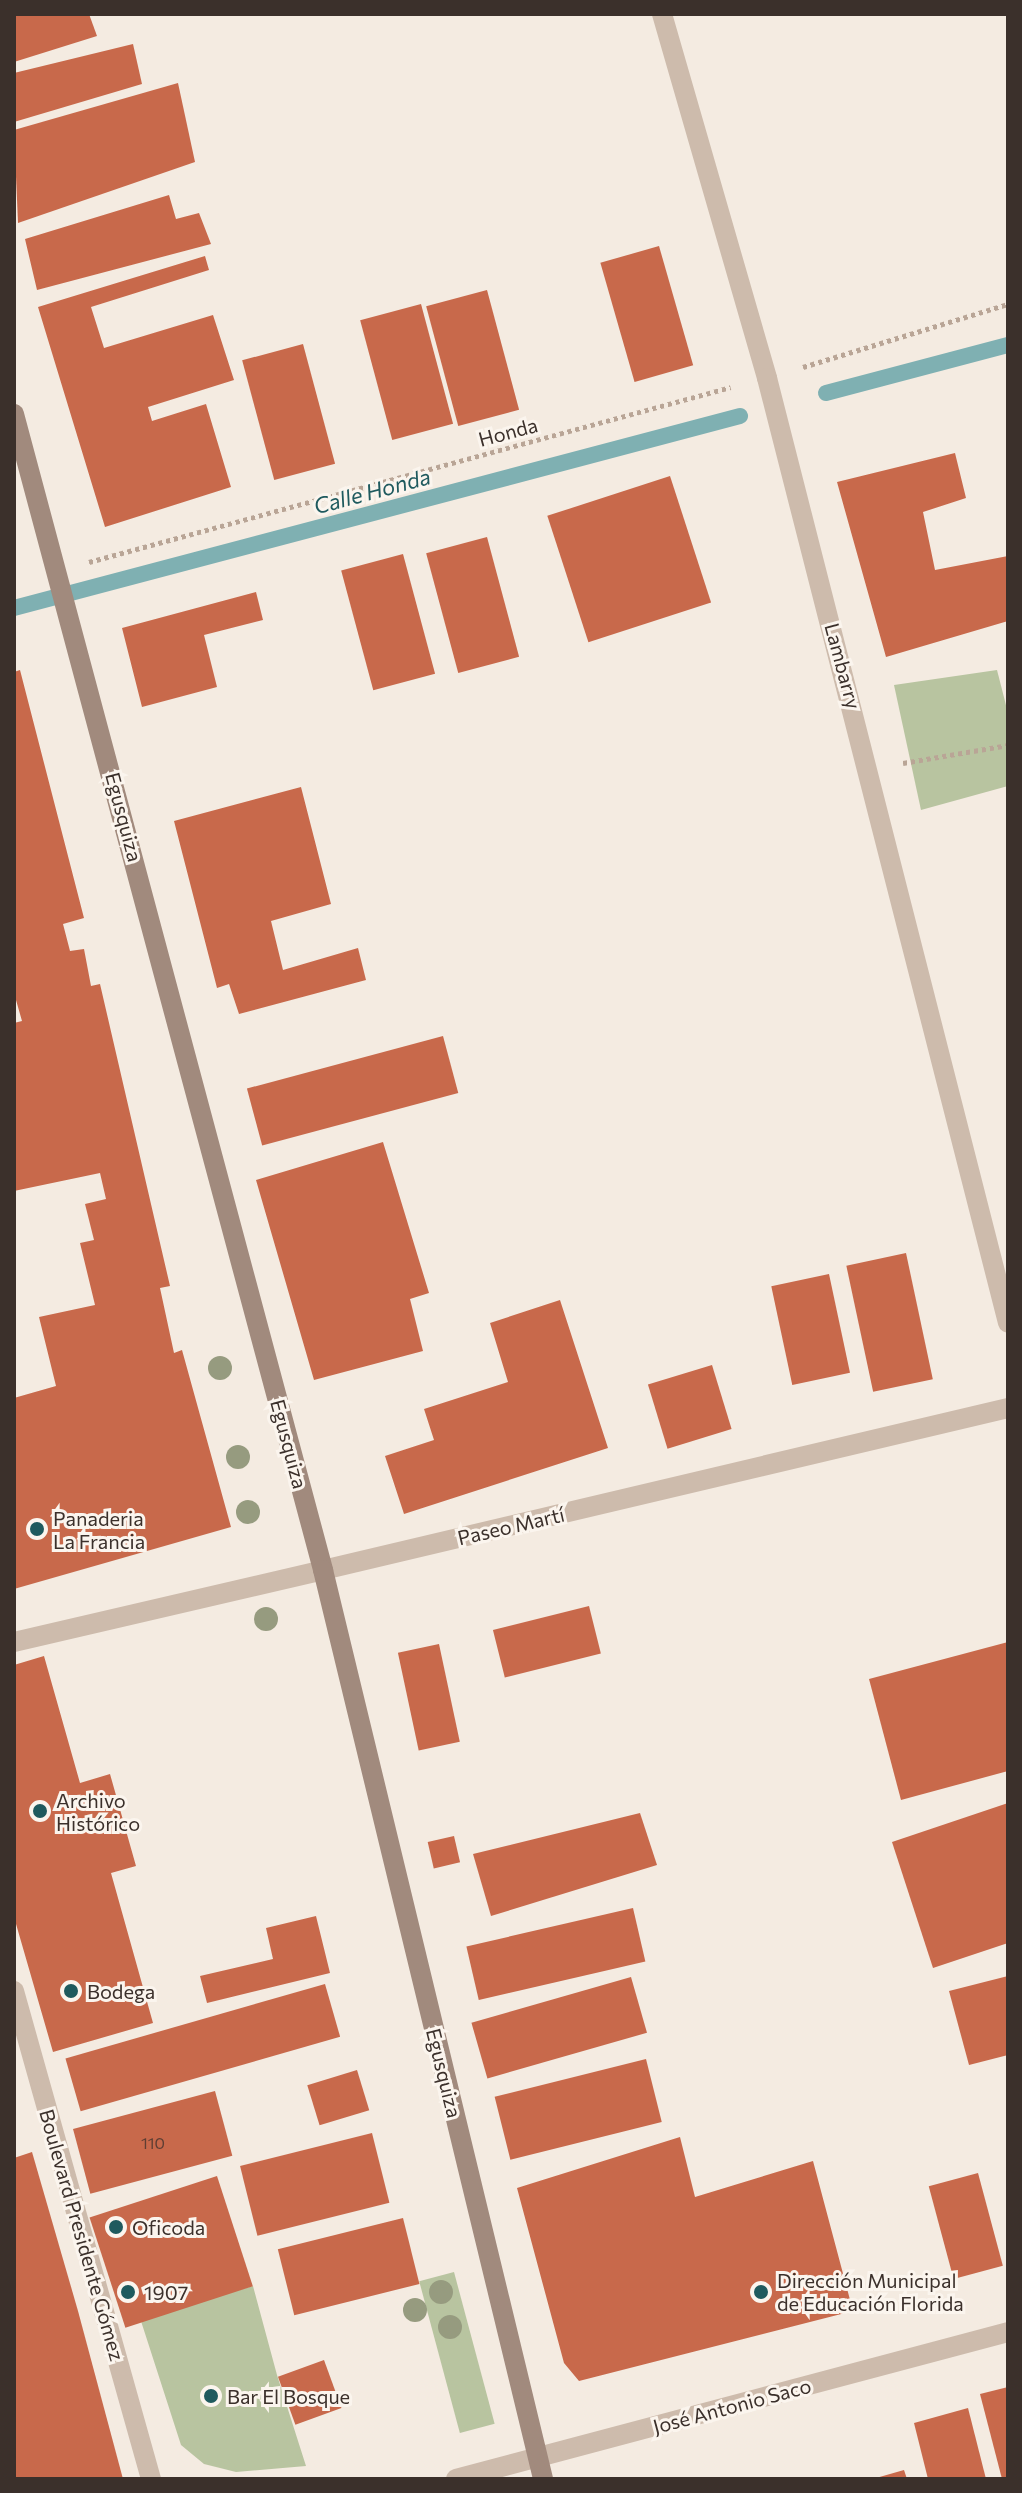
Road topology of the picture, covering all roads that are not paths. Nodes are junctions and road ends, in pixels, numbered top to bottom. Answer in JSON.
{"nodes":[{"id":1,"x":662,"y":14,"type":"edge"},
{"id":2,"x":14,"y":414,"type":"edge"},
{"id":3,"x":1008,"y":1323,"type":"edge"},
{"id":4,"x":1008,"y":1408,"type":"edge"},
{"id":5,"x":323,"y":1570,"type":"junction"},
{"id":6,"x":14,"y":1642,"type":"edge"},
{"id":7,"x":14,"y":1991,"type":"edge"},
{"id":8,"x":1008,"y":2332,"type":"edge"},
{"id":9,"x":537,"y":2457,"type":"junction"},
{"id":10,"x":151,"y":2479,"type":"edge"},
{"id":11,"x":456,"y":2479,"type":"edge"},
{"id":12,"x":543,"y":2479,"type":"edge"}],
"edges":[{"from":1,"to":3,"type":"street","name":"Lambarry"},
{"from":2,"to":5,"type":"main road","name":"Egusquiza"},
{"from":4,"to":5,"type":"street","name":"Paseo Martí"},
{"from":5,"to":6,"type":"street","name":"Paseo Martí"},
{"from":5,"to":9,"type":"main road","name":"Egusquiza"},
{"from":7,"to":10,"type":"street","name":"Boulevard Presidente Gómez"},
{"from":8,"to":9,"type":"street","name":"José Antonio Saco"},
{"from":9,"to":11,"type":"street","name":"José Antonio Saco"},
{"from":9,"to":12,"type":"main road","name":"Egusquiza"}]}
